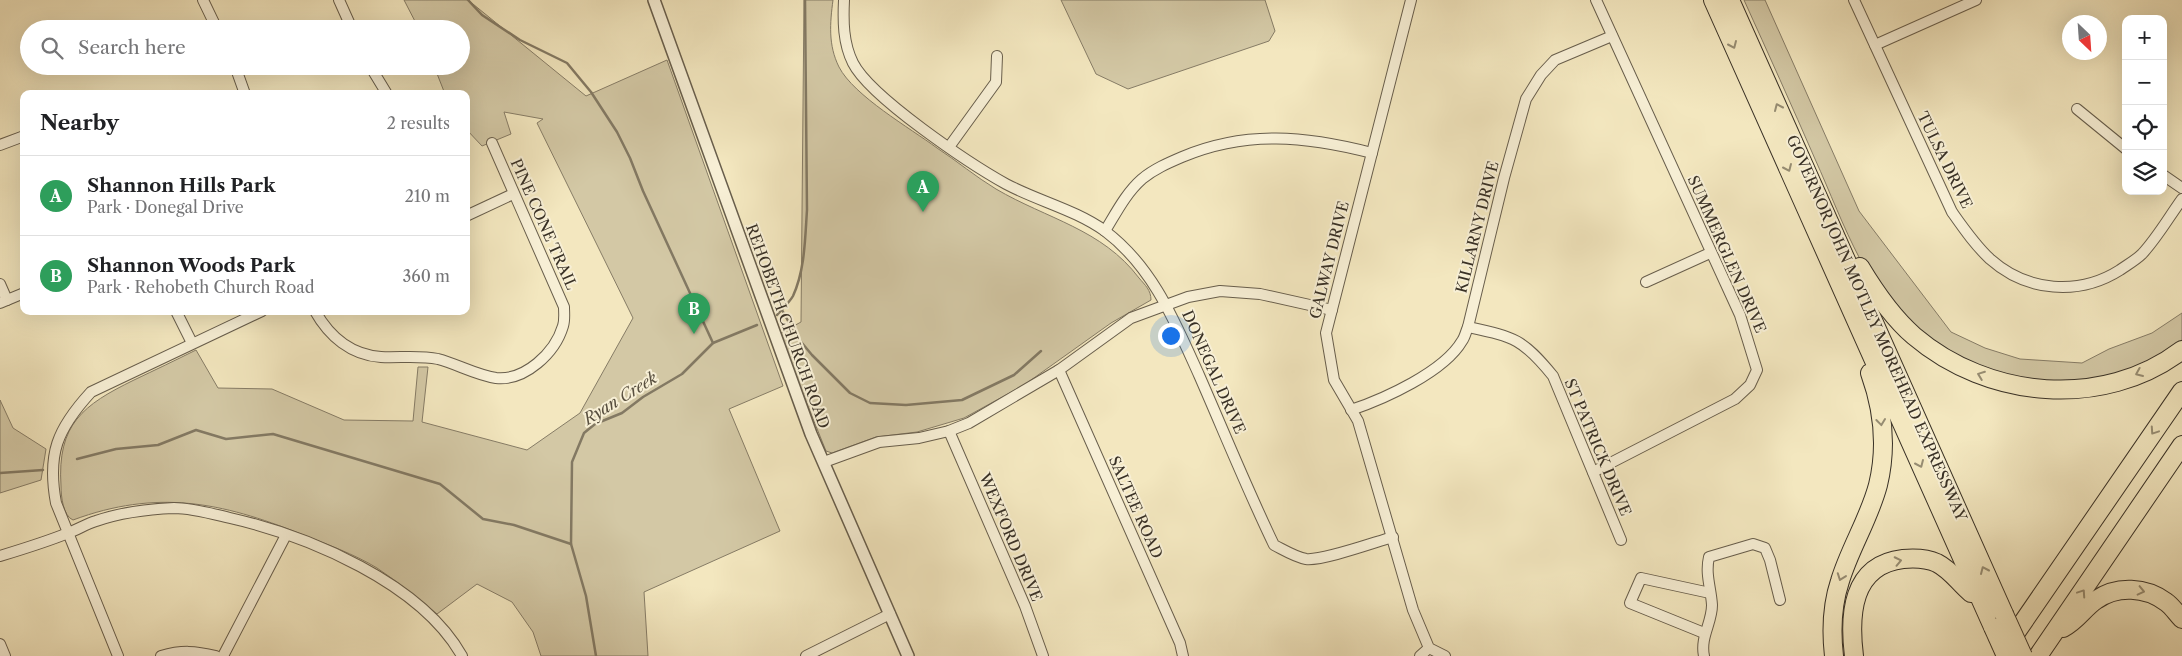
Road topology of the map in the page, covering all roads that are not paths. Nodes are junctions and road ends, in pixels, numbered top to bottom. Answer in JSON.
{"nodes":[{"id":1,"x":203,"y":0,"type":"edge"},
{"id":2,"x":339,"y":0,"type":"edge"},
{"id":3,"x":654,"y":0,"type":"edge"},
{"id":4,"x":844,"y":0,"type":"edge"},
{"id":5,"x":1411,"y":0,"type":"edge"},
{"id":6,"x":1596,"y":0,"type":"edge"},
{"id":7,"x":1713,"y":0,"type":"edge"},
{"id":8,"x":1730,"y":0,"type":"edge"},
{"id":9,"x":1854,"y":0,"type":"edge"},
{"id":10,"x":1976,"y":0,"type":"edge"},
{"id":11,"x":213,"y":20,"type":"edge"},
{"id":12,"x":348,"y":20,"type":"edge"},
{"id":13,"x":1612,"y":36,"type":"junction"},
{"id":14,"x":1875,"y":45,"type":"junction"},
{"id":15,"x":997,"y":56,"type":"dead end"},
{"id":16,"x":238,"y":75,"type":"edge"},
{"id":17,"x":375,"y":75,"type":"edge"},
{"id":18,"x":243,"y":90,"type":"edge"},
{"id":19,"x":385,"y":90,"type":"edge"},
{"id":20,"x":2076,"y":110,"type":"dead end"},
{"id":21,"x":20,"y":138,"type":"edge"},
{"id":22,"x":492,"y":143,"type":"dead end"},
{"id":23,"x":0,"y":145,"type":"edge"},
{"id":24,"x":949,"y":147,"type":"junction"},
{"id":25,"x":2122,"y":147,"type":"edge"},
{"id":26,"x":1372,"y":153,"type":"junction"},
{"id":27,"x":2167,"y":178,"type":"edge"},
{"id":28,"x":2182,"y":188,"type":"edge"},
{"id":29,"x":514,"y":194,"type":"junction"},
{"id":30,"x":2182,"y":199,"type":"edge"},
{"id":31,"x":470,"y":214,"type":"edge"},
{"id":32,"x":1105,"y":231,"type":"junction"},
{"id":33,"x":1840,"y":247,"type":"junction"},
{"id":34,"x":1710,"y":253,"type":"junction"},
{"id":35,"x":1836,"y":276,"type":"junction"},
{"id":36,"x":1646,"y":282,"type":"dead end"},
{"id":37,"x":0,"y":284,"type":"edge"},
{"id":38,"x":20,"y":295,"type":"edge"},
{"id":39,"x":4,"y":302,"type":"edge"},
{"id":40,"x":1167,"y":304,"type":"junction"},
{"id":41,"x":1332,"y":310,"type":"junction"},
{"id":42,"x":178,"y":315,"type":"edge"},
{"id":43,"x":253,"y":315,"type":"edge"},
{"id":44,"x":317,"y":315,"type":"edge"},
{"id":45,"x":1468,"y":326,"type":"junction"},
{"id":46,"x":192,"y":343,"type":"junction"},
{"id":47,"x":2182,"y":350,"type":"edge"},
{"id":48,"x":1059,"y":370,"type":"junction"},
{"id":49,"x":2182,"y":391,"type":"edge"},
{"id":50,"x":1350,"y":410,"type":"junction"},
{"id":51,"x":949,"y":431,"type":"junction"},
{"id":52,"x":2182,"y":445,"type":"edge"},
{"id":53,"x":824,"y":462,"type":"junction"},
{"id":54,"x":1593,"y":472,"type":"junction"},
{"id":55,"x":68,"y":533,"type":"junction"},
{"id":56,"x":286,"y":535,"type":"junction"},
{"id":57,"x":1393,"y":537,"type":"junction"},
{"id":58,"x":1621,"y":540,"type":"dead end"},
{"id":59,"x":0,"y":556,"type":"edge"},
{"id":60,"x":1710,"y":593,"type":"junction"},
{"id":61,"x":1780,"y":600,"type":"dead end"},
{"id":62,"x":1981,"y":600,"type":"junction"},
{"id":63,"x":890,"y":614,"type":"junction"},
{"id":64,"x":2182,"y":619,"type":"edge"},
{"id":65,"x":1999,"y":621,"type":"junction"},
{"id":66,"x":1704,"y":633,"type":"junction"},
{"id":67,"x":2054,"y":633,"type":"junction"},
{"id":68,"x":0,"y":644,"type":"edge"},
{"id":69,"x":1429,"y":648,"type":"junction"},
{"id":70,"x":5,"y":656,"type":"edge"},
{"id":71,"x":118,"y":656,"type":"edge"},
{"id":72,"x":161,"y":656,"type":"edge"},
{"id":73,"x":216,"y":656,"type":"edge"},
{"id":74,"x":223,"y":656,"type":"edge"},
{"id":75,"x":462,"y":656,"type":"edge"},
{"id":76,"x":806,"y":656,"type":"edge"},
{"id":77,"x":908,"y":656,"type":"edge"},
{"id":78,"x":1043,"y":656,"type":"edge"},
{"id":79,"x":1183,"y":656,"type":"edge"},
{"id":80,"x":1420,"y":656,"type":"edge"},
{"id":81,"x":1445,"y":656,"type":"edge"},
{"id":82,"x":1704,"y":656,"type":"edge"},
{"id":83,"x":1834,"y":656,"type":"edge"},
{"id":84,"x":1854,"y":656,"type":"edge"},
{"id":85,"x":2000,"y":656,"type":"edge"},
{"id":86,"x":2006,"y":656,"type":"edge"},
{"id":87,"x":2023,"y":656,"type":"edge"},
{"id":88,"x":2038,"y":656,"type":"edge"}],
"edges":[{"from":1,"to":11,"type":"street"},
{"from":2,"to":12,"type":"street"},
{"from":3,"to":53,"type":"street","name":"REHOBETH CHURCH ROAD"},
{"from":4,"to":24,"type":"street","name":"DONEGAL DRIVE"},
{"from":5,"to":26,"type":"street","name":"GALWAY DRIVE"},
{"from":6,"to":13,"type":"street","name":"SUMMERGLEN DRIVE"},
{"from":7,"to":35,"type":"highway","name":"GOVERNOR JOHN MOTLEY MOREHEAD EXPRESSWAY","one_way":true},
{"from":33,"to":8,"type":"highway","name":"GOVERNOR JOHN MOTLEY MOREHEAD EXPRESSWAY","one_way":true},
{"from":9,"to":14,"type":"street","name":"TULSA DRIVE"},
{"from":10,"to":14,"type":"street"},
{"from":13,"to":34,"type":"street","name":"SUMMERGLEN DRIVE"},
{"from":13,"to":45,"type":"street","name":"KILLARNY DRIVE"},
{"from":14,"to":30,"type":"street","name":"TULSA DRIVE"},
{"from":15,"to":24,"type":"street"},
{"from":16,"to":18,"type":"street"},
{"from":17,"to":19,"type":"street"},
{"from":20,"to":25,"type":"street"},
{"from":21,"to":23,"type":"street"},
{"from":22,"to":29,"type":"street","name":"PINE CONE TRAIL"},
{"from":24,"to":32,"type":"street","name":"DONEGAL DRIVE"},
{"from":26,"to":32,"type":"street"},
{"from":26,"to":41,"type":"street","name":"GALWAY DRIVE"},
{"from":27,"to":28,"type":"street"},
{"from":29,"to":31,"type":"street"},
{"from":29,"to":44,"type":"street","name":"PINE CONE TRAIL"},
{"from":32,"to":40,"type":"street","name":"DONEGAL DRIVE"},
{"from":47,"to":33,"type":"highway","one_way":true},
{"from":65,"to":33,"type":"highway","name":"GOVERNOR JOHN MOTLEY MOREHEAD EXPRESSWAY","one_way":true},
{"from":34,"to":36,"type":"street"},
{"from":34,"to":54,"type":"street","name":"SUMMERGLEN DRIVE"},
{"from":35,"to":62,"type":"highway","name":"GOVERNOR JOHN MOTLEY MOREHEAD EXPRESSWAY","one_way":true},
{"from":35,"to":83,"type":"highway","one_way":true},
{"from":37,"to":39,"type":"street"},
{"from":38,"to":39,"type":"street"},
{"from":40,"to":41,"type":"street"},
{"from":40,"to":48,"type":"street"},
{"from":40,"to":57,"type":"street","name":"DONEGAL DRIVE"},
{"from":41,"to":50,"type":"street","name":"GALWAY DRIVE"},
{"from":42,"to":46,"type":"street"},
{"from":43,"to":46,"type":"street"},
{"from":45,"to":50,"type":"street","name":"KILLARNY DRIVE"},
{"from":45,"to":54,"type":"street","name":"ST PATRICK DRIVE"},
{"from":46,"to":55,"type":"street"},
{"from":48,"to":51,"type":"street"},
{"from":48,"to":79,"type":"street","name":"SALTEE ROAD"},
{"from":49,"to":85,"type":"highway","one_way":true},
{"from":50,"to":57,"type":"street","name":"GALWAY DRIVE"},
{"from":51,"to":53,"type":"street"},
{"from":51,"to":78,"type":"street","name":"WEXFORD DRIVE"},
{"from":67,"to":52,"type":"highway","one_way":true},
{"from":53,"to":63,"type":"street","name":"REHOBETH CHURCH ROAD"},
{"from":54,"to":58,"type":"street","name":"ST PATRICK DRIVE"},
{"from":55,"to":56,"type":"street"},
{"from":55,"to":59,"type":"street"},
{"from":55,"to":71,"type":"street"},
{"from":56,"to":74,"type":"street"},
{"from":56,"to":75,"type":"street"},
{"from":57,"to":69,"type":"street","name":"GALWAY DRIVE"},
{"from":60,"to":61,"type":"street"},
{"from":60,"to":66,"type":"street"},
{"from":60,"to":66,"type":"street"},
{"from":62,"to":65,"type":"highway","name":"GOVERNOR JOHN MOTLEY MOREHEAD EXPRESSWAY"},
{"from":84,"to":62,"type":"highway","one_way":true},
{"from":63,"to":76,"type":"street"},
{"from":63,"to":77,"type":"street","name":"REHOBETH CHURCH ROAD"},
{"from":67,"to":64,"type":"highway","one_way":true},
{"from":65,"to":86,"type":"highway","name":"GOVERNOR JOHN MOTLEY MOREHEAD EXPRESSWAY","bridge":true},
{"from":65,"to":87,"type":"highway","name":"GOVERNOR JOHN MOTLEY MOREHEAD EXPRESSWAY","bridge":true},
{"from":66,"to":82,"type":"street"},
{"from":67,"to":88,"type":"highway"},
{"from":68,"to":70,"type":"street"},
{"from":69,"to":80,"type":"street"},
{"from":69,"to":81,"type":"street"},
{"from":72,"to":73,"type":"street"}]}
